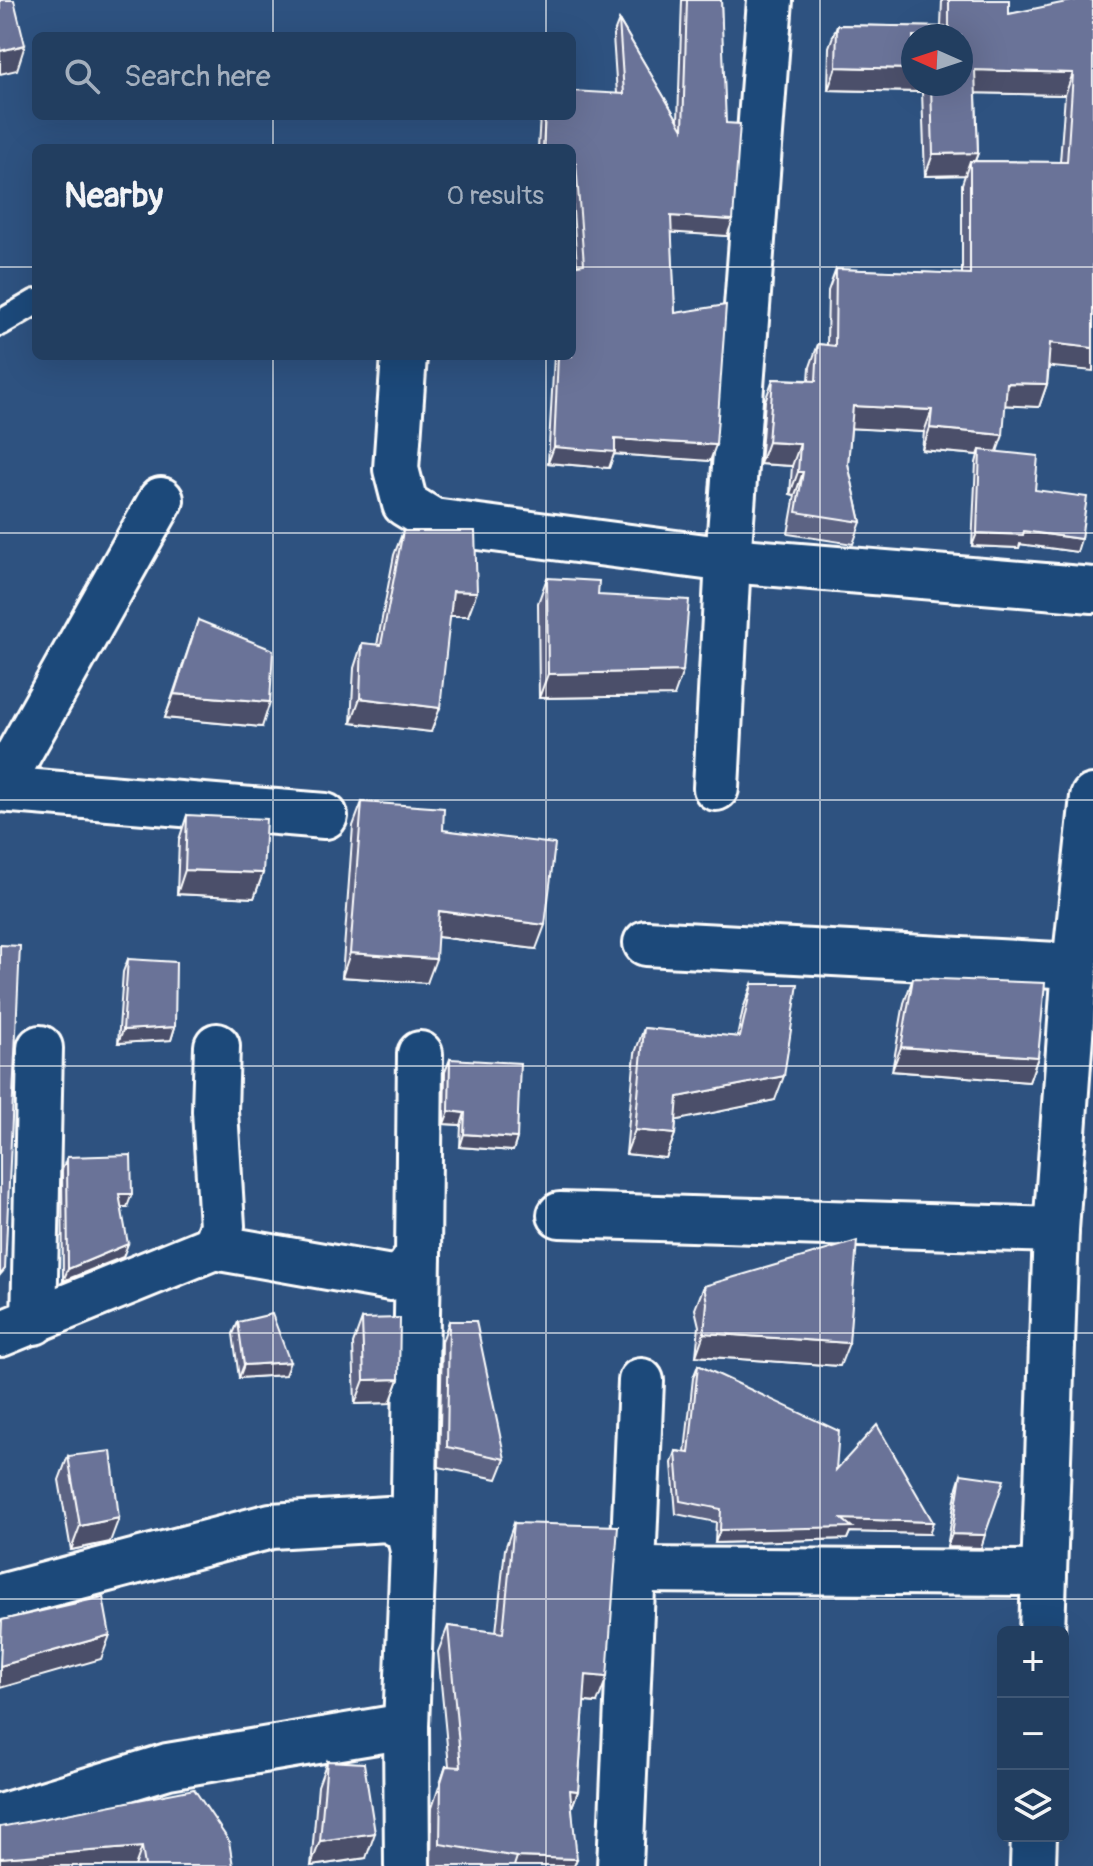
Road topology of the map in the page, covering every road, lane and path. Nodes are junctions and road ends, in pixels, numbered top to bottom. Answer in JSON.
{"nodes":[{"id":1,"x":770,"y":0,"type":"edge"},
{"id":2,"x":32,"y":304,"type":"edge"},
{"id":3,"x":0,"y":323,"type":"edge"},
{"id":4,"x":404,"y":360,"type":"edge"},
{"id":5,"x":161,"y":500,"type":"dead end"},
{"id":6,"x":728,"y":560,"type":"junction"},
{"id":7,"x":1093,"y":590,"type":"edge"},
{"id":8,"x":0,"y":788,"type":"edge"},
{"id":9,"x":716,"y":788,"type":"dead end"},
{"id":10,"x":1093,"y":797,"type":"edge"},
{"id":11,"x":325,"y":816,"type":"dead end"},
{"id":12,"x":646,"y":943,"type":"dead end"},
{"id":13,"x":1075,"y":966,"type":"junction"},
{"id":14,"x":217,"y":1046,"type":"dead end"},
{"id":15,"x":40,"y":1048,"type":"dead end"},
{"id":16,"x":420,"y":1054,"type":"dead end"},
{"id":17,"x":560,"y":1215,"type":"dead end"},
{"id":18,"x":1056,"y":1230,"type":"junction"},
{"id":19,"x":214,"y":1247,"type":"junction"},
{"id":20,"x":418,"y":1256,"type":"junction"},
{"id":21,"x":17,"y":1328,"type":"edge"},
{"id":22,"x":641,"y":1381,"type":"dead end"},
{"id":23,"x":413,"y":1550,"type":"junction"},
{"id":24,"x":632,"y":1570,"type":"junction"},
{"id":25,"x":1044,"y":1573,"type":"junction"},
{"id":26,"x":0,"y":1597,"type":"edge"},
{"id":27,"x":1042,"y":1626,"type":"edge"},
{"id":28,"x":406,"y":1726,"type":"junction"},
{"id":29,"x":0,"y":1817,"type":"edge"},
{"id":30,"x":1034,"y":1842,"type":"edge"},
{"id":31,"x":407,"y":1866,"type":"edge"},
{"id":32,"x":620,"y":1866,"type":"edge"},
{"id":33,"x":1033,"y":1866,"type":"edge"}],
"edges":[{"from":1,"to":6,"type":"street"},
{"from":2,"to":3,"type":"lane"},
{"from":4,"to":6,"type":"street"},
{"from":5,"to":8,"type":"street"},
{"from":6,"to":7,"type":"street"},
{"from":6,"to":9,"type":"street"},
{"from":8,"to":11,"type":"street"},
{"from":10,"to":13,"type":"street"},
{"from":12,"to":13,"type":"street"},
{"from":13,"to":18,"type":"street"},
{"from":14,"to":19,"type":"street"},
{"from":15,"to":21,"type":"street"},
{"from":16,"to":20,"type":"street"},
{"from":17,"to":18,"type":"street"},
{"from":18,"to":25,"type":"street"},
{"from":19,"to":20,"type":"street"},
{"from":19,"to":21,"type":"street"},
{"from":20,"to":23,"type":"street"},
{"from":22,"to":24,"type":"street"},
{"from":23,"to":26,"type":"street"},
{"from":23,"to":28,"type":"street"},
{"from":24,"to":25,"type":"street"},
{"from":24,"to":32,"type":"street"},
{"from":25,"to":27,"type":"street"},
{"from":28,"to":29,"type":"street"},
{"from":28,"to":31,"type":"street"},
{"from":30,"to":33,"type":"street"}]}
